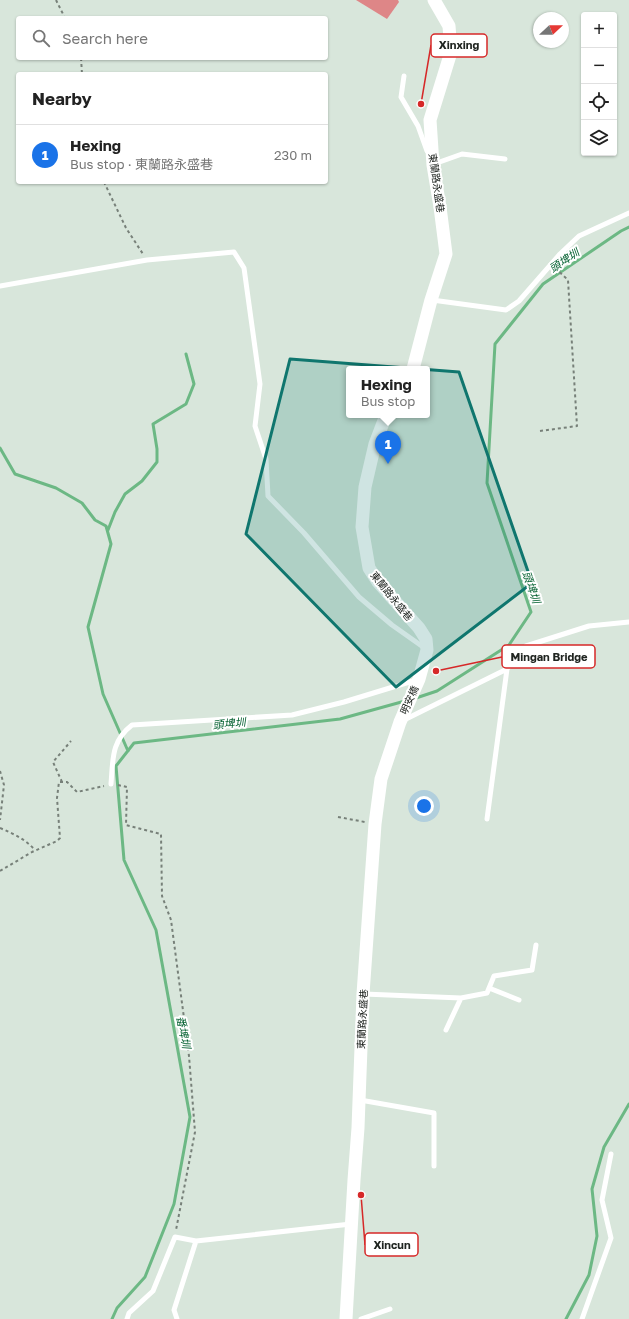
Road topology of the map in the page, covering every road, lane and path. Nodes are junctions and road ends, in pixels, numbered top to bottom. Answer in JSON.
{"nodes":[{"id":1,"x":56,"y":0,"type":"edge"},
{"id":2,"x":434,"y":0,"type":"edge"},
{"id":3,"x":65,"y":16,"type":"edge"},
{"id":4,"x":81,"y":60,"type":"edge"},
{"id":5,"x":82,"y":72,"type":"edge"},
{"id":6,"x":404,"y":76,"type":"dead end"},
{"id":7,"x":505,"y":159,"type":"dead end"},
{"id":8,"x":433,"y":164,"type":"junction"},
{"id":9,"x":105,"y":184,"type":"edge"},
{"id":10,"x":629,"y":213,"type":"edge"},
{"id":11,"x":147,"y":260,"type":"junction"},
{"id":12,"x":551,"y":264,"type":"junction"},
{"id":13,"x":0,"y":286,"type":"edge"},
{"id":14,"x":431,"y":300,"type":"junction"},
{"id":15,"x":414,"y":366,"type":"edge"},
{"id":16,"x":385,"y":418,"type":"edge"},
{"id":17,"x":540,"y":431,"type":"dead end"},
{"id":18,"x":629,"y":622,"type":"edge"},
{"id":19,"x":427,"y":650,"type":"junction"},
{"id":20,"x":507,"y":669,"type":"junction"},
{"id":21,"x":419,"y":679,"type":"junction"},
{"id":22,"x":400,"y":722,"type":"junction"},
{"id":23,"x":71,"y":741,"type":"dead end"},
{"id":24,"x":0,"y":771,"type":"edge"},
{"id":25,"x":62,"y":782,"type":"junction"},
{"id":26,"x":110,"y":784,"type":"junction"},
{"id":27,"x":338,"y":818,"type":"dead end"},
{"id":28,"x":487,"y":819,"type":"dead end"},
{"id":29,"x":0,"y":820,"type":"edge"},
{"id":30,"x":375,"y":824,"type":"junction"},
{"id":31,"x":0,"y":828,"type":"edge"},
{"id":32,"x":35,"y":850,"type":"junction"},
{"id":33,"x":0,"y":871,"type":"edge"},
{"id":34,"x":536,"y":945,"type":"dead end"},
{"id":35,"x":489,"y":988,"type":"junction"},
{"id":36,"x":363,"y":994,"type":"junction"},
{"id":37,"x":461,"y":998,"type":"junction"},
{"id":38,"x":519,"y":1000,"type":"dead end"},
{"id":39,"x":446,"y":1030,"type":"dead end"},
{"id":40,"x":359,"y":1100,"type":"junction"},
{"id":41,"x":611,"y":1154,"type":"dead end"},
{"id":42,"x":434,"y":1166,"type":"dead end"},
{"id":43,"x":351,"y":1224,"type":"junction"},
{"id":44,"x":175,"y":1237,"type":"junction"},
{"id":45,"x":196,"y":1241,"type":"junction"},
{"id":46,"x":390,"y":1309,"type":"dead end"},
{"id":47,"x":127,"y":1319,"type":"edge"},
{"id":48,"x":177,"y":1319,"type":"edge"},
{"id":49,"x":346,"y":1319,"type":"edge"},
{"id":50,"x":361,"y":1319,"type":"edge"},
{"id":51,"x":582,"y":1319,"type":"edge"}],
"edges":[{"from":1,"to":3,"type":"path"},
{"from":2,"to":8,"type":"street","name":"東蘭路永盛巷"},
{"from":4,"to":5,"type":"path"},
{"from":6,"to":8,"type":"lane"},
{"from":7,"to":8,"type":"lane"},
{"from":8,"to":14,"type":"street","name":"東蘭路永盛巷"},
{"from":9,"to":11,"type":"path"},
{"from":10,"to":12,"type":"lane"},
{"from":11,"to":13,"type":"lane"},
{"from":11,"to":19,"type":"lane"},
{"from":12,"to":14,"type":"lane"},
{"from":12,"to":17,"type":"path"},
{"from":14,"to":15,"type":"street","name":"東蘭路永盛巷"},
{"from":16,"to":19,"type":"street","name":"東蘭路永盛巷"},
{"from":18,"to":20,"type":"lane"},
{"from":19,"to":21,"type":"street"},
{"from":20,"to":22,"type":"lane"},
{"from":20,"to":28,"type":"lane"},
{"from":21,"to":22,"type":"street","name":"明安橋"},
{"from":21,"to":26,"type":"lane"},
{"from":22,"to":30,"type":"street","name":"東蘭路永盛巷"},
{"from":23,"to":25,"type":"path"},
{"from":24,"to":29,"type":"path"},
{"from":25,"to":26,"type":"path"},
{"from":25,"to":32,"type":"path"},
{"from":26,"to":44,"type":"path"},
{"from":27,"to":30,"type":"path"},
{"from":30,"to":36,"type":"street","name":"東蘭路永盛巷"},
{"from":31,"to":32,"type":"path"},
{"from":32,"to":33,"type":"path"},
{"from":34,"to":35,"type":"lane"},
{"from":35,"to":37,"type":"lane"},
{"from":35,"to":38,"type":"lane"},
{"from":36,"to":37,"type":"lane"},
{"from":36,"to":40,"type":"street","name":"東蘭路永盛巷"},
{"from":37,"to":39,"type":"lane"},
{"from":40,"to":42,"type":"lane"},
{"from":40,"to":43,"type":"street","name":"東蘭路永盛巷"},
{"from":41,"to":51,"type":"lane"},
{"from":43,"to":45,"type":"lane"},
{"from":43,"to":49,"type":"street","name":"東蘭路永盛巷"},
{"from":44,"to":45,"type":"lane"},
{"from":44,"to":47,"type":"lane"},
{"from":45,"to":48,"type":"lane"},
{"from":46,"to":50,"type":"lane"}]}
